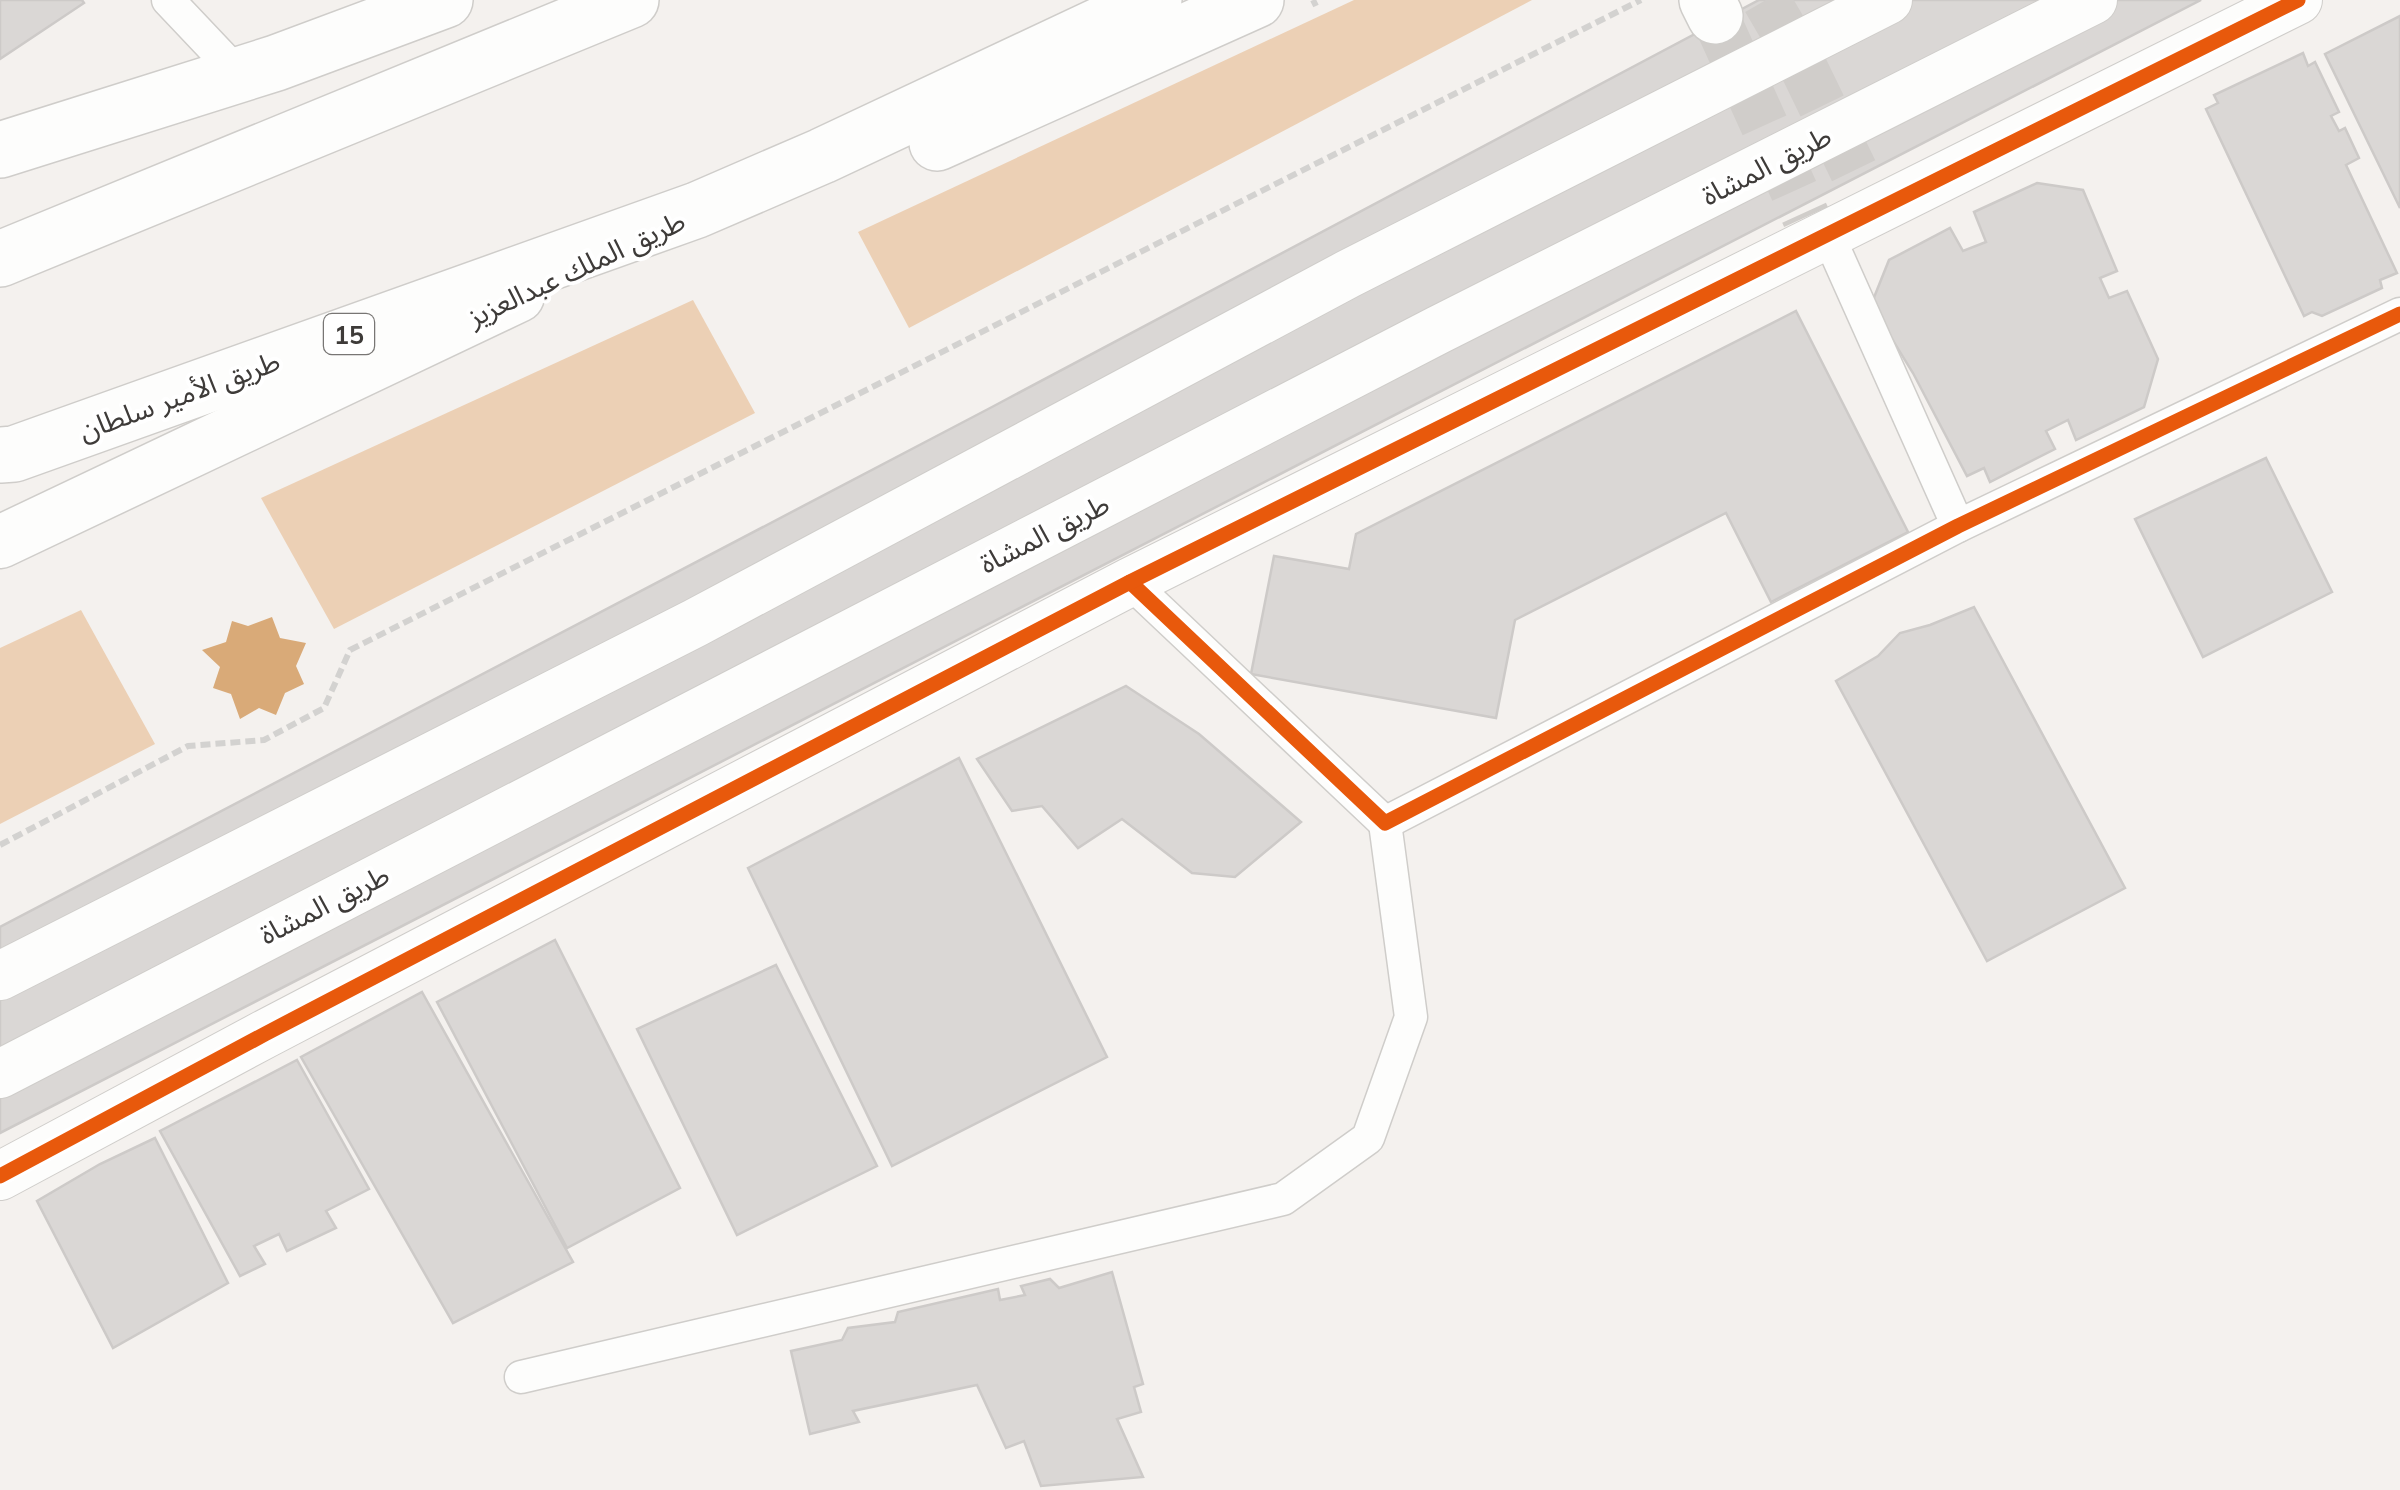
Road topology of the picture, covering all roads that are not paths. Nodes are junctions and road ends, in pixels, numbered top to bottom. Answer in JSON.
{"nodes":[{"id":1,"x":168,"y":0,"type":"edge"},
{"id":2,"x":445,"y":0,"type":"edge"},
{"id":3,"x":631,"y":0,"type":"edge"},
{"id":4,"x":1154,"y":0,"type":"edge"},
{"id":5,"x":1256,"y":0,"type":"edge"},
{"id":6,"x":1888,"y":0,"type":"edge"},
{"id":7,"x":2093,"y":0,"type":"edge"},
{"id":8,"x":2298,"y":0,"type":"edge"},
{"id":9,"x":239,"y":75,"type":"junction"},
{"id":10,"x":0,"y":150,"type":"edge"},
{"id":11,"x":822,"y":156,"type":"junction"},
{"id":12,"x":697,"y":210,"type":"junction"},
{"id":13,"x":1817,"y":231,"type":"junction"},
{"id":14,"x":0,"y":260,"type":"edge"},
{"id":15,"x":2400,"y":314,"type":"edge"},
{"id":16,"x":0,"y":455,"type":"edge"},
{"id":17,"x":1958,"y":526,"type":"junction"},
{"id":18,"x":0,"y":542,"type":"edge"},
{"id":19,"x":1130,"y":582,"type":"junction"},
{"id":20,"x":1386,"y":823,"type":"junction"},
{"id":21,"x":0,"y":976,"type":"edge"},
{"id":22,"x":0,"y":1074,"type":"edge"},
{"id":23,"x":0,"y":1176,"type":"edge"},
{"id":24,"x":521,"y":1377,"type":"dead end"}],
"edges":[{"from":1,"to":9,"type":"street"},
{"from":2,"to":9,"type":"highway"},
{"from":3,"to":14,"type":"highway"},
{"from":4,"to":11,"type":"highway","name":"طريق الملك عبدالعزيز"},
{"from":5,"to":11,"type":"highway"},
{"from":6,"to":21,"type":"main road"},
{"from":7,"to":22,"type":"main road","name":"طريق المشاة"},
{"from":8,"to":13,"type":"main road"},
{"from":9,"to":10,"type":"highway"},
{"from":11,"to":12,"type":"highway","name":"طريق الملك عبدالعزيز"},
{"from":12,"to":16,"type":"highway","name":"طريق الأمير سلطان","number":"15"},
{"from":12,"to":18,"type":"main road","name":"طريق الملك عبدالعزيز"},
{"from":13,"to":17,"type":"street"},
{"from":13,"to":19,"type":"main road"},
{"from":15,"to":17,"type":"street"},
{"from":17,"to":20,"type":"street"},
{"from":19,"to":20,"type":"street"},
{"from":19,"to":23,"type":"main road"},
{"from":20,"to":24,"type":"street"}]}
